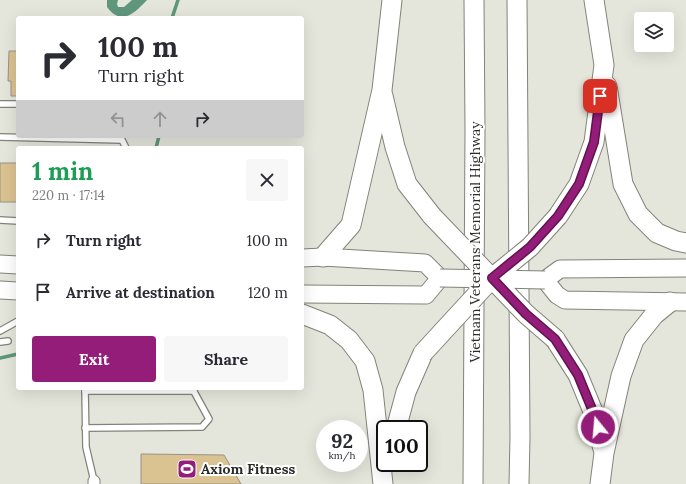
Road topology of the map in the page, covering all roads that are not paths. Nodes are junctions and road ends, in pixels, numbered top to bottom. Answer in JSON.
{"nodes":[{"id":1,"x":392,"y":0,"type":"edge"},
{"id":2,"x":474,"y":0,"type":"edge"},
{"id":3,"x":517,"y":0,"type":"edge"},
{"id":4,"x":594,"y":0,"type":"edge"},
{"id":5,"x":604,"y":65,"type":"junction"},
{"id":6,"x":382,"y":90,"type":"junction"},
{"id":7,"x":0,"y":104,"type":"edge"},
{"id":8,"x":16,"y":104,"type":"edge"},
{"id":9,"x":0,"y":137,"type":"edge"},
{"id":10,"x":16,"y":137,"type":"edge"},
{"id":11,"x":0,"y":220,"type":"edge"},
{"id":12,"x":16,"y":221,"type":"edge"},
{"id":13,"x":686,"y":243,"type":"edge"},
{"id":14,"x":322,"y":257,"type":"junction"},
{"id":15,"x":304,"y":258,"type":"edge"},
{"id":16,"x":0,"y":264,"type":"edge"},
{"id":17,"x":16,"y":265,"type":"edge"},
{"id":18,"x":686,"y":268,"type":"edge"},
{"id":19,"x":440,"y":278,"type":"junction"},
{"id":20,"x":492,"y":278,"type":"junction"},
{"id":21,"x":545,"y":280,"type":"junction"},
{"id":22,"x":0,"y":290,"type":"edge"},
{"id":23,"x":16,"y":290,"type":"edge"},
{"id":24,"x":304,"y":294,"type":"edge"},
{"id":25,"x":678,"y":302,"type":"edge"},
{"id":26,"x":304,"y":315,"type":"edge"},
{"id":27,"x":16,"y":322,"type":"edge"},
{"id":28,"x":0,"y":331,"type":"edge"},
{"id":29,"x":8,"y":341,"type":"dead end"},
{"id":30,"x":0,"y":342,"type":"edge"},
{"id":31,"x":85,"y":390,"type":"edge"},
{"id":32,"x":193,"y":390,"type":"edge"},
{"id":33,"x":398,"y":420,"type":"edge"},
{"id":34,"x":85,"y":428,"type":"junction"},
{"id":35,"x":604,"y":452,"type":"junction"},
{"id":36,"x":391,"y":472,"type":"edge"},
{"id":37,"x":94,"y":482,"type":"edge"},
{"id":38,"x":383,"y":484,"type":"edge"},
{"id":39,"x":390,"y":484,"type":"edge"},
{"id":40,"x":473,"y":484,"type":"edge"},
{"id":41,"x":519,"y":484,"type":"edge"},
{"id":42,"x":600,"y":484,"type":"edge"}],
"edges":[{"from":1,"to":6,"type":"highway"},
{"from":2,"to":40,"type":"highway","name":"Vietnam Veterans Memorial Highway"},
{"from":3,"to":41,"type":"highway"},
{"from":4,"to":5,"type":"highway"},
{"from":5,"to":13,"type":"highway"},
{"from":5,"to":20,"type":"highway","bridge":true},
{"from":6,"to":14,"type":"highway"},
{"from":6,"to":20,"type":"highway","bridge":true},
{"from":7,"to":8,"type":"lane"},
{"from":9,"to":10,"type":"lane"},
{"from":11,"to":12,"type":"lane"},
{"from":14,"to":15,"type":"main road"},
{"from":14,"to":19,"type":"main road"},
{"from":16,"to":17,"type":"main road"},
{"from":18,"to":21,"type":"main road"},
{"from":19,"to":20,"type":"main road","bridge":true},
{"from":19,"to":24,"type":"main road"},
{"from":20,"to":21,"type":"main road","bridge":true},
{"from":20,"to":33,"type":"highway","bridge":true},
{"from":20,"to":35,"type":"highway","bridge":true},
{"from":21,"to":25,"type":"main road"},
{"from":22,"to":23,"type":"main road"},
{"from":25,"to":35,"type":"highway"},
{"from":26,"to":38,"type":"highway"},
{"from":27,"to":28,"type":"lane"},
{"from":29,"to":30,"type":"lane"},
{"from":31,"to":34,"type":"lane"},
{"from":32,"to":34,"type":"lane"},
{"from":34,"to":37,"type":"lane"},
{"from":35,"to":42,"type":"highway"},
{"from":36,"to":39,"type":"highway"}]}
